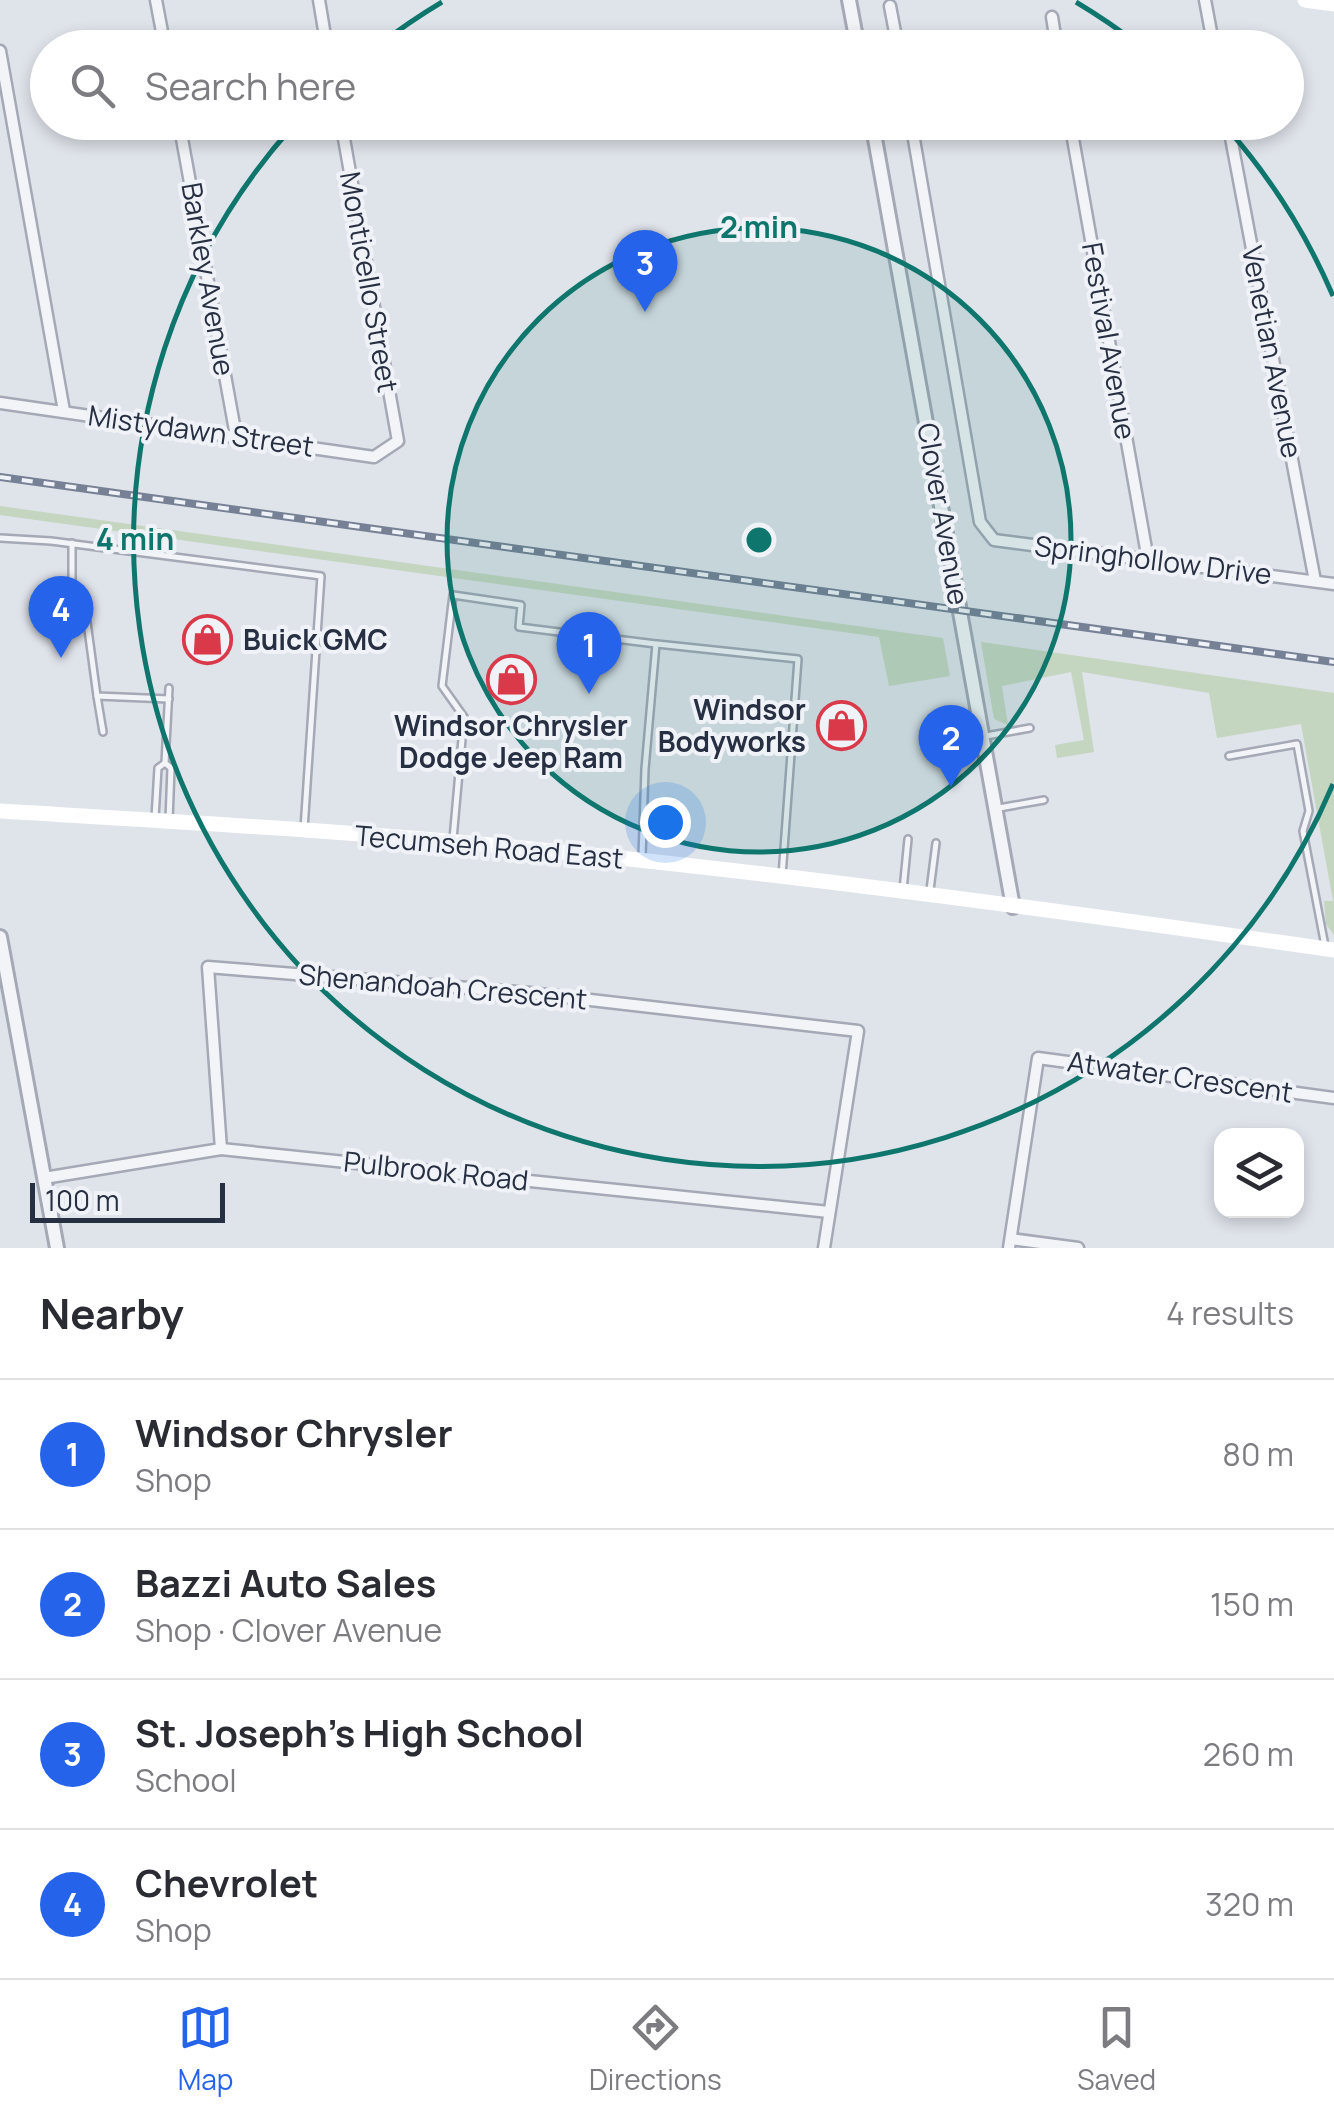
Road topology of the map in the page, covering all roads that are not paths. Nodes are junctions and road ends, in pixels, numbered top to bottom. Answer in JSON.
{"nodes":[{"id":1,"x":156,"y":0,"type":"edge"},
{"id":2,"x":319,"y":0,"type":"edge"},
{"id":3,"x":849,"y":0,"type":"edge"},
{"id":4,"x":1205,"y":0,"type":"edge"},
{"id":5,"x":1305,"y":0,"type":"edge"},
{"id":6,"x":1334,"y":4,"type":"edge"},
{"id":7,"x":890,"y":6,"type":"dead end"},
{"id":8,"x":1052,"y":18,"type":"dead end"},
{"id":9,"x":162,"y":30,"type":"edge"},
{"id":10,"x":324,"y":30,"type":"edge"},
{"id":11,"x":855,"y":30,"type":"edge"},
{"id":12,"x":895,"y":30,"type":"edge"},
{"id":13,"x":1054,"y":30,"type":"edge"},
{"id":14,"x":1211,"y":30,"type":"edge"},
{"id":15,"x":0,"y":51,"type":"edge"},
{"id":16,"x":182,"y":140,"type":"edge"},
{"id":17,"x":344,"y":140,"type":"edge"},
{"id":18,"x":875,"y":140,"type":"edge"},
{"id":19,"x":914,"y":140,"type":"edge"},
{"id":20,"x":1073,"y":140,"type":"edge"},
{"id":21,"x":1231,"y":140,"type":"edge"},
{"id":22,"x":0,"y":403,"type":"edge"},
{"id":23,"x":64,"y":412,"type":"junction"},
{"id":24,"x":236,"y":436,"type":"junction"},
{"id":25,"x":398,"y":441,"type":"joint"},
{"id":26,"x":980,"y":522,"type":"joint"},
{"id":27,"x":0,"y":538,"type":"edge"},
{"id":28,"x":72,"y":544,"type":"junction"},
{"id":29,"x":1148,"y":560,"type":"junction"},
{"id":30,"x":1315,"y":581,"type":"junction"},
{"id":31,"x":1334,"y":584,"type":"edge"},
{"id":32,"x":656,"y":644,"type":"junction"},
{"id":33,"x":170,"y":688,"type":"dead end"},
{"id":34,"x":97,"y":696,"type":"junction"},
{"id":35,"x":169,"y":699,"type":"junction"},
{"id":36,"x":1030,"y":728,"type":"dead end"},
{"id":37,"x":103,"y":732,"type":"dead end"},
{"id":38,"x":983,"y":737,"type":"junction"},
{"id":39,"x":1229,"y":756,"type":"dead end"},
{"id":40,"x":165,"y":762,"type":"junction"},
{"id":41,"x":1044,"y":800,"type":"dead end"},
{"id":42,"x":996,"y":809,"type":"junction"},
{"id":43,"x":0,"y":811,"type":"edge"},
{"id":44,"x":162,"y":821,"type":"junction"},
{"id":45,"x":304,"y":830,"type":"junction"},
{"id":46,"x":908,"y":840,"type":"dead end"},
{"id":47,"x":452,"y":842,"type":"junction"},
{"id":48,"x":936,"y":843,"type":"dead end"},
{"id":49,"x":642,"y":862,"type":"junction"},
{"id":50,"x":782,"y":879,"type":"junction"},
{"id":51,"x":903,"y":893,"type":"junction"},
{"id":52,"x":929,"y":896,"type":"junction"},
{"id":53,"x":1013,"y":906,"type":"junction"},
{"id":54,"x":0,"y":937,"type":"edge"},
{"id":55,"x":1330,"y":950,"type":"edge"},
{"id":56,"x":2,"y":958,"type":"edge"},
{"id":57,"x":7,"y":1013,"type":"edge"},
{"id":58,"x":1334,"y":1098,"type":"edge"},
{"id":59,"x":221,"y":1149,"type":"junction"},
{"id":60,"x":44,"y":1178,"type":"junction"},
{"id":61,"x":829,"y":1212,"type":"junction"},
{"id":62,"x":1010,"y":1243,"type":"edge"},
{"id":63,"x":57,"y":1248,"type":"edge"},
{"id":64,"x":824,"y":1248,"type":"edge"},
{"id":65,"x":1078,"y":1248,"type":"edge"}],
"edges":[{"from":1,"to":9,"type":"street"},
{"from":2,"to":10,"type":"street"},
{"from":3,"to":11,"type":"street"},
{"from":4,"to":14,"type":"street"},
{"from":5,"to":6,"type":"main road"},
{"from":7,"to":12,"type":"street"},
{"from":8,"to":13,"type":"street"},
{"from":15,"to":23,"type":"street"},
{"from":16,"to":24,"type":"street","name":"Barkley Avenue"},
{"from":17,"to":25,"type":"street","name":"Monticello Street"},
{"from":18,"to":38,"type":"street","name":"Clover Avenue"},
{"from":19,"to":26,"type":"street","name":"Clover Avenue"},
{"from":20,"to":29,"type":"street","name":"Festival Avenue"},
{"from":21,"to":30,"type":"street","name":"Venetian Avenue"},
{"from":22,"to":23,"type":"street","name":"Mistydawn Street"},
{"from":23,"to":24,"type":"street","name":"Mistydawn Street"},
{"from":24,"to":25,"type":"street","name":"Mistydawn Street"},
{"from":26,"to":29,"type":"street","name":"Springhollow Drive"},
{"from":27,"to":28,"type":"lane"},
{"from":28,"to":34,"type":"lane"},
{"from":28,"to":45,"type":"lane"},
{"from":29,"to":30,"type":"street","name":"Springhollow Drive"},
{"from":30,"to":31,"type":"street","name":"Springhollow Drive"},
{"from":32,"to":47,"type":"lane"},
{"from":32,"to":49,"type":"lane"},
{"from":32,"to":50,"type":"lane"},
{"from":33,"to":35,"type":"lane"},
{"from":34,"to":35,"type":"lane"},
{"from":34,"to":37,"type":"lane"},
{"from":35,"to":40,"type":"lane"},
{"from":36,"to":38,"type":"lane"},
{"from":38,"to":42,"type":"street","name":"Clover Avenue"},
{"from":39,"to":55,"type":"lane"},
{"from":40,"to":44,"type":"lane"},
{"from":40,"to":44,"type":"lane"},
{"from":41,"to":42,"type":"lane"},
{"from":42,"to":53,"type":"street","name":"Clover Avenue"},
{"from":43,"to":44,"type":"main road","name":"Tecumseh Road East"},
{"from":44,"to":45,"type":"main road","name":"Tecumseh Road East"},
{"from":45,"to":47,"type":"main road","name":"Tecumseh Road East"},
{"from":46,"to":51,"type":"lane"},
{"from":47,"to":49,"type":"main road","name":"Tecumseh Road East"},
{"from":48,"to":52,"type":"lane"},
{"from":49,"to":50,"type":"main road","name":"Tecumseh Road East"},
{"from":50,"to":51,"type":"main road","name":"Tecumseh Road East"},
{"from":51,"to":52,"type":"main road","name":"Tecumseh Road East"},
{"from":52,"to":53,"type":"main road","name":"Tecumseh Road East"},
{"from":53,"to":55,"type":"main road","name":"Tecumseh Road East"},
{"from":54,"to":56,"type":"street"},
{"from":56,"to":57,"type":"street"},
{"from":57,"to":60,"type":"street"},
{"from":58,"to":62,"type":"street","name":"Atwater Crescent"},
{"from":59,"to":60,"type":"street","name":"Pulbrook Road"},
{"from":59,"to":61,"type":"street","name":"Pulbrook Road"},
{"from":59,"to":61,"type":"street","name":"Shenandoah Crescent"},
{"from":60,"to":63,"type":"street"},
{"from":61,"to":64,"type":"street"},
{"from":62,"to":65,"type":"street"}]}
